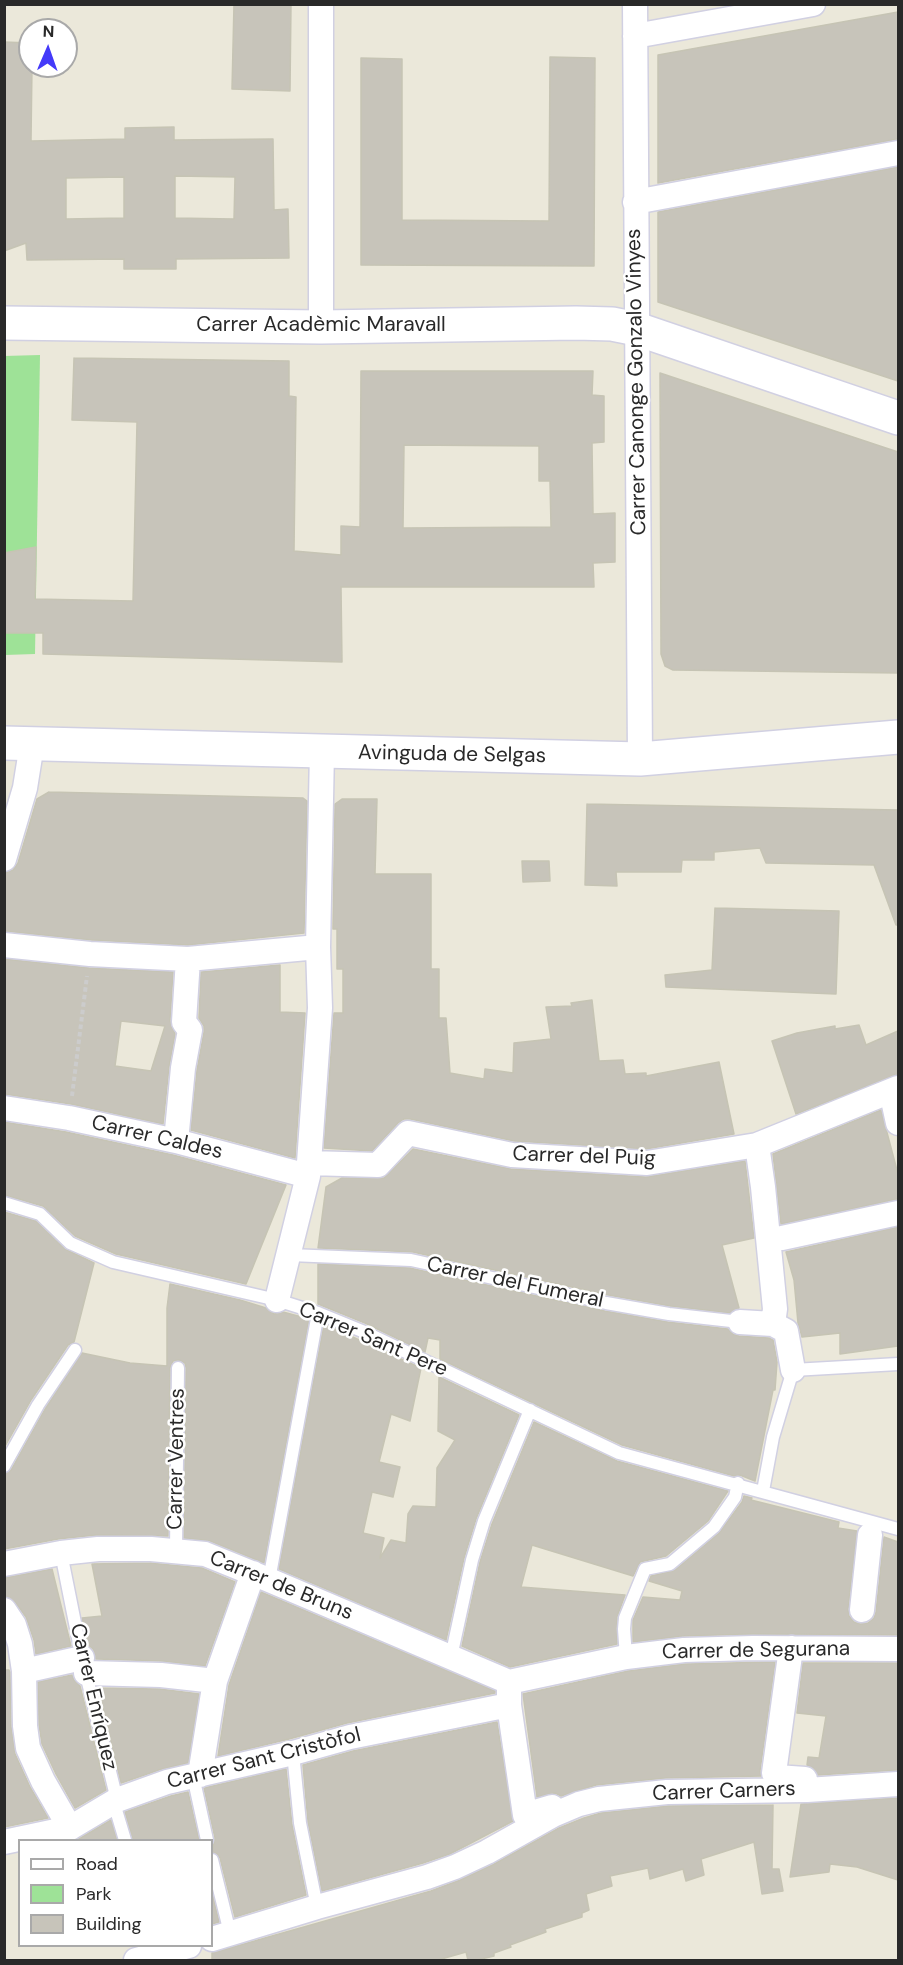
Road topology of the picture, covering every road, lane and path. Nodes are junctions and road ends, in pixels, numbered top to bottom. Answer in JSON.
{"nodes":[{"id":1,"x":321,"y":4,"type":"edge"},
{"id":2,"x":635,"y":4,"type":"edge"},
{"id":3,"x":813,"y":4,"type":"edge"},
{"id":4,"x":635,"y":36,"type":"junction"},
{"id":5,"x":898,"y":153,"type":"edge"},
{"id":6,"x":635,"y":202,"type":"junction"},
{"id":7,"x":4,"y":323,"type":"edge"},
{"id":8,"x":321,"y":327,"type":"junction"},
{"id":9,"x":637,"y":328,"type":"junction"},
{"id":10,"x":898,"y":418,"type":"edge"},
{"id":11,"x":898,"y":737,"type":"edge"},
{"id":12,"x":18,"y":744,"type":"edge"},
{"id":13,"x":322,"y":752,"type":"junction"},
{"id":14,"x":640,"y":759,"type":"junction"},
{"id":15,"x":4,"y":859,"type":"edge"},
{"id":16,"x":4,"y":945,"type":"edge"},
{"id":17,"x":318,"y":947,"type":"junction"},
{"id":18,"x":90,"y":954,"type":"junction"},
{"id":19,"x":188,"y":959,"type":"junction"},
{"id":20,"x":895,"y":1090,"type":"edge"},
{"id":21,"x":4,"y":1108,"type":"edge"},
{"id":22,"x":69,"y":1118,"type":"junction"},
{"id":23,"x":898,"y":1123,"type":"edge"},
{"id":24,"x":176,"y":1141,"type":"junction"},
{"id":25,"x":757,"y":1148,"type":"junction"},
{"id":26,"x":309,"y":1170,"type":"junction"},
{"id":27,"x":4,"y":1203,"type":"edge"},
{"id":28,"x":898,"y":1213,"type":"edge"},
{"id":29,"x":782,"y":1238,"type":"dead end"},
{"id":30,"x":290,"y":1255,"type":"junction"},
{"id":31,"x":277,"y":1300,"type":"junction"},
{"id":32,"x":318,"y":1313,"type":"junction"},
{"id":33,"x":740,"y":1322,"type":"joint"},
{"id":34,"x":772,"y":1324,"type":"junction"},
{"id":35,"x":75,"y":1350,"type":"dead end"},
{"id":36,"x":898,"y":1364,"type":"edge"},
{"id":37,"x":178,"y":1368,"type":"dead end"},
{"id":38,"x":793,"y":1370,"type":"junction"},
{"id":39,"x":530,"y":1410,"type":"junction"},
{"id":40,"x":4,"y":1466,"type":"edge"},
{"id":41,"x":740,"y":1484,"type":"junction"},
{"id":42,"x":763,"y":1491,"type":"junction"},
{"id":43,"x":898,"y":1529,"type":"edge"},
{"id":44,"x":870,"y":1535,"type":"dead end"},
{"id":45,"x":176,"y":1550,"type":"junction"},
{"id":46,"x":61,"y":1552,"type":"junction"},
{"id":47,"x":4,"y":1564,"type":"edge"},
{"id":48,"x":261,"y":1576,"type":"junction"},
{"id":49,"x":4,"y":1610,"type":"edge"},
{"id":50,"x":862,"y":1610,"type":"dead end"},
{"id":51,"x":791,"y":1648,"type":"junction"},
{"id":52,"x":898,"y":1649,"type":"edge"},
{"id":53,"x":451,"y":1657,"type":"junction"},
{"id":54,"x":626,"y":1657,"type":"junction"},
{"id":55,"x":84,"y":1665,"type":"junction"},
{"id":56,"x":24,"y":1671,"type":"junction"},
{"id":57,"x":215,"y":1681,"type":"junction"},
{"id":58,"x":509,"y":1694,"type":"junction"},
{"id":59,"x":292,"y":1753,"type":"junction"},
{"id":60,"x":196,"y":1776,"type":"junction"},
{"id":61,"x":898,"y":1784,"type":"edge"},
{"id":62,"x":807,"y":1790,"type":"junction"},
{"id":63,"x":117,"y":1800,"type":"junction"},
{"id":64,"x":553,"y":1815,"type":"junction"},
{"id":65,"x":70,"y":1828,"type":"junction"},
{"id":66,"x":18,"y":1839,"type":"edge"},
{"id":67,"x":125,"y":1839,"type":"edge"},
{"id":68,"x":207,"y":1839,"type":"edge"},
{"id":69,"x":213,"y":1868,"type":"edge"},
{"id":70,"x":317,"y":1907,"type":"junction"},
{"id":71,"x":221,"y":1936,"type":"edge"},
{"id":72,"x":185,"y":1947,"type":"edge"},
{"id":73,"x":162,"y":1953,"type":"edge"},
{"id":74,"x":136,"y":1960,"type":"edge"}],
"edges":[{"from":1,"to":8,"type":"street"},
{"from":2,"to":4,"type":"street","name":"Carrer Canonge Gonzalo Vinyes"},
{"from":3,"to":4,"type":"street"},
{"from":4,"to":6,"type":"street","name":"Carrer Canonge Gonzalo Vinyes"},
{"from":5,"to":6,"type":"street"},
{"from":6,"to":9,"type":"street","name":"Carrer Canonge Gonzalo Vinyes"},
{"from":7,"to":8,"type":"street","name":"Carrer Acadèmic Maravall"},
{"from":8,"to":9,"type":"street","name":"Carrer Acadèmic Maravall"},
{"from":9,"to":10,"type":"street","name":"Carrer Acadèmic Maravall"},
{"from":9,"to":14,"type":"street","name":"Carrer Canonge Gonzalo Vinyes"},
{"from":11,"to":14,"type":"street","name":"Avinguda de Selgas"},
{"from":12,"to":13,"type":"street","name":"Avinguda de Selgas"},
{"from":12,"to":15,"type":"street"},
{"from":13,"to":14,"type":"street","name":"Avinguda de Selgas"},
{"from":13,"to":17,"type":"street"},
{"from":16,"to":18,"type":"street"},
{"from":17,"to":19,"type":"street"},
{"from":17,"to":26,"type":"street"},
{"from":18,"to":19,"type":"street"},
{"from":18,"to":22,"type":"path"},
{"from":19,"to":24,"type":"street"},
{"from":20,"to":23,"type":"street"},
{"from":20,"to":25,"type":"street","name":"Carrer del Puig"},
{"from":21,"to":22,"type":"street","name":"Carrer Caldes"},
{"from":22,"to":24,"type":"street","name":"Carrer Caldes"},
{"from":24,"to":26,"type":"street","name":"Carrer Caldes"},
{"from":25,"to":26,"type":"street","name":"Carrer del Puig"},
{"from":25,"to":34,"type":"street"},
{"from":26,"to":30,"type":"street"},
{"from":27,"to":31,"type":"lane","name":"Carrer Sant Pere"},
{"from":28,"to":29,"type":"street"},
{"from":30,"to":31,"type":"street"},
{"from":30,"to":33,"type":"lane","name":"Carrer del Fumeral"},
{"from":31,"to":32,"type":"lane","name":"Carrer Sant Pere"},
{"from":32,"to":39,"type":"lane","name":"Carrer Sant Pere"},
{"from":32,"to":48,"type":"lane"},
{"from":33,"to":34,"type":"street"},
{"from":34,"to":38,"type":"street"},
{"from":35,"to":40,"type":"lane"},
{"from":36,"to":38,"type":"lane"},
{"from":37,"to":45,"type":"lane","name":"Carrer Ventres"},
{"from":38,"to":42,"type":"lane"},
{"from":39,"to":41,"type":"lane","name":"Carrer Sant Pere"},
{"from":39,"to":53,"type":"lane"},
{"from":41,"to":42,"type":"lane","name":"Carrer Sant Pere"},
{"from":41,"to":54,"type":"lane"},
{"from":42,"to":43,"type":"lane","name":"Carrer Sant Pere"},
{"from":44,"to":50,"type":"street"},
{"from":45,"to":46,"type":"street","name":"Carrer de Bruns"},
{"from":45,"to":48,"type":"street","name":"Carrer de Bruns"},
{"from":46,"to":47,"type":"street","name":"Carrer de Bruns"},
{"from":46,"to":55,"type":"lane","name":"Carrer Enríquez"},
{"from":48,"to":53,"type":"street","name":"Carrer de Bruns"},
{"from":48,"to":57,"type":"street"},
{"from":49,"to":56,"type":"street"},
{"from":51,"to":52,"type":"street","name":"Carrer de Segurana"},
{"from":51,"to":54,"type":"street","name":"Carrer de Segurana"},
{"from":51,"to":62,"type":"street"},
{"from":53,"to":58,"type":"street","name":"Carrer de Bruns"},
{"from":54,"to":58,"type":"street","name":"Carrer de Segurana"},
{"from":55,"to":56,"type":"street"},
{"from":55,"to":57,"type":"street"},
{"from":55,"to":63,"type":"lane","name":"Carrer Enríquez"},
{"from":56,"to":65,"type":"street"},
{"from":57,"to":60,"type":"street"},
{"from":58,"to":59,"type":"street","name":"Carrer Sant Cristòfol"},
{"from":58,"to":64,"type":"street","name":"Carrer Carners"},
{"from":59,"to":60,"type":"street","name":"Carrer Sant Cristòfol"},
{"from":59,"to":70,"type":"lane"},
{"from":60,"to":63,"type":"street","name":"Carrer Sant Cristòfol"},
{"from":60,"to":68,"type":"lane"},
{"from":61,"to":62,"type":"street","name":"Carrer Carners"},
{"from":62,"to":64,"type":"street","name":"Carrer Carners"},
{"from":63,"to":65,"type":"street","name":"Carrer Sant Cristòfol"},
{"from":63,"to":67,"type":"lane","name":"Carrer Enríquez"},
{"from":64,"to":70,"type":"street","name":"Carrer Carners"},
{"from":65,"to":66,"type":"street","name":"Carrer Sant Cristòfol"},
{"from":69,"to":71,"type":"lane"},
{"from":70,"to":71,"type":"street","name":"Carrer Carners"},
{"from":72,"to":73,"type":"street"},
{"from":73,"to":74,"type":"street"}]}
